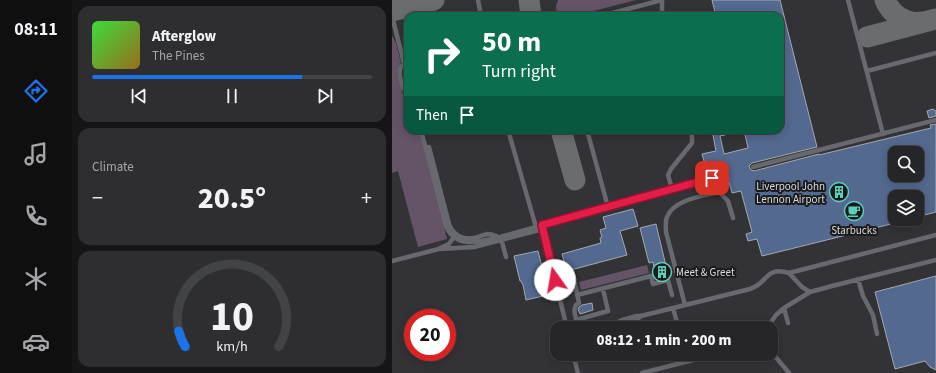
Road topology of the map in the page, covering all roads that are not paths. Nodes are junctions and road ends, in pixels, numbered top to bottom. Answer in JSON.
{"nodes":[{"id":1,"x":478,"y":0,"type":"edge"},
{"id":2,"x":662,"y":0,"type":"edge"},
{"id":3,"x":848,"y":0,"type":"edge"},
{"id":4,"x":480,"y":12,"type":"edge"},
{"id":5,"x":616,"y":12,"type":"edge"},
{"id":6,"x":662,"y":12,"type":"edge"},
{"id":7,"x":392,"y":16,"type":"edge"},
{"id":8,"x":936,"y":53,"type":"edge"},
{"id":9,"x":404,"y":57,"type":"edge"},
{"id":10,"x":404,"y":65,"type":"edge"},
{"id":11,"x":867,"y":71,"type":"junction"},
{"id":12,"x":404,"y":90,"type":"edge"},
{"id":13,"x":936,"y":120,"type":"edge"},
{"id":14,"x":424,"y":134,"type":"edge"},
{"id":15,"x":424,"y":134,"type":"edge"},
{"id":16,"x":509,"y":134,"type":"edge"},
{"id":17,"x":588,"y":134,"type":"edge"},
{"id":18,"x":692,"y":134,"type":"edge"},
{"id":19,"x":883,"y":134,"type":"junction"},
{"id":20,"x":753,"y":167,"type":"dead end"},
{"id":21,"x":712,"y":178,"type":"dead end"},
{"id":22,"x":672,"y":190,"type":"junction"},
{"id":23,"x":608,"y":207,"type":"junction"},
{"id":24,"x":733,"y":218,"type":"dead end"},
{"id":25,"x":536,"y":227,"type":"junction"},
{"id":26,"x":542,"y":227,"type":"junction"},
{"id":27,"x":936,"y":236,"type":"edge"},
{"id":28,"x":454,"y":237,"type":"junction"},
{"id":29,"x":501,"y":238,"type":"junction"},
{"id":30,"x":439,"y":249,"type":"junction"},
{"id":31,"x":506,"y":257,"type":"dead end"},
{"id":32,"x":936,"y":260,"type":"edge"},
{"id":33,"x":392,"y":261,"type":"edge"},
{"id":34,"x":789,"y":273,"type":"junction"},
{"id":35,"x":858,"y":279,"type":"junction"},
{"id":36,"x":555,"y":280,"type":"junction"},
{"id":37,"x":603,"y":289,"type":"junction"},
{"id":38,"x":810,"y":292,"type":"junction"},
{"id":39,"x":577,"y":295,"type":"junction"},
{"id":40,"x":672,"y":295,"type":"dead end"},
{"id":41,"x":685,"y":305,"type":"junction"},
{"id":42,"x":673,"y":308,"type":"junction"},
{"id":43,"x":784,"y":308,"type":"junction"},
{"id":44,"x":565,"y":321,"type":"edge"},
{"id":45,"x":634,"y":321,"type":"edge"},
{"id":46,"x":677,"y":321,"type":"edge"},
{"id":47,"x":772,"y":321,"type":"edge"},
{"id":48,"x":788,"y":323,"type":"dead end"},
{"id":49,"x":877,"y":334,"type":"dead end"},
{"id":50,"x":778,"y":360,"type":"edge"},
{"id":51,"x":575,"y":361,"type":"edge"},
{"id":52,"x":690,"y":361,"type":"edge"},
{"id":53,"x":578,"y":373,"type":"edge"},
{"id":54,"x":642,"y":373,"type":"edge"},
{"id":55,"x":789,"y":373,"type":"edge"}],
"edges":[{"from":1,"to":4,"type":"lane"},
{"from":2,"to":5,"type":"lane"},
{"from":2,"to":6,"type":"lane"},
{"from":3,"to":11,"type":"lane"},
{"from":7,"to":9,"type":"lane"},
{"from":8,"to":11,"type":"lane"},
{"from":10,"to":12,"type":"lane"},
{"from":11,"to":19,"type":"lane"},
{"from":13,"to":19,"type":"lane"},
{"from":14,"to":28,"type":"lane"},
{"from":15,"to":29,"type":"lane"},
{"from":16,"to":25,"type":"lane"},
{"from":17,"to":23,"type":"lane"},
{"from":18,"to":22,"type":"lane"},
{"from":19,"to":20,"type":"lane"},
{"from":21,"to":22,"type":"lane"},
{"from":22,"to":23,"type":"lane"},
{"from":23,"to":26,"type":"lane"},
{"from":24,"to":41,"type":"lane"},
{"from":25,"to":26,"type":"lane"},
{"from":25,"to":29,"type":"lane"},
{"from":26,"to":29,"type":"lane"},
{"from":26,"to":36,"type":"lane"},
{"from":27,"to":34,"type":"lane"},
{"from":28,"to":29,"type":"lane"},
{"from":28,"to":30,"type":"lane"},
{"from":29,"to":30,"type":"lane"},
{"from":29,"to":31,"type":"lane"},
{"from":30,"to":33,"type":"lane"},
{"from":32,"to":35,"type":"lane"},
{"from":34,"to":38,"type":"lane"},
{"from":34,"to":41,"type":"lane"},
{"from":35,"to":38,"type":"lane"},
{"from":35,"to":49,"type":"lane"},
{"from":36,"to":39,"type":"lane"},
{"from":36,"to":44,"type":"lane"},
{"from":37,"to":39,"type":"lane"},
{"from":37,"to":39,"type":"lane"},
{"from":37,"to":40,"type":"lane"},
{"from":38,"to":43,"type":"lane"},
{"from":41,"to":42,"type":"lane"},
{"from":42,"to":45,"type":"lane"},
{"from":42,"to":46,"type":"lane"},
{"from":43,"to":47,"type":"lane"},
{"from":43,"to":48,"type":"lane"},
{"from":50,"to":55,"type":"lane"},
{"from":51,"to":53,"type":"lane"},
{"from":52,"to":54,"type":"lane"}]}
